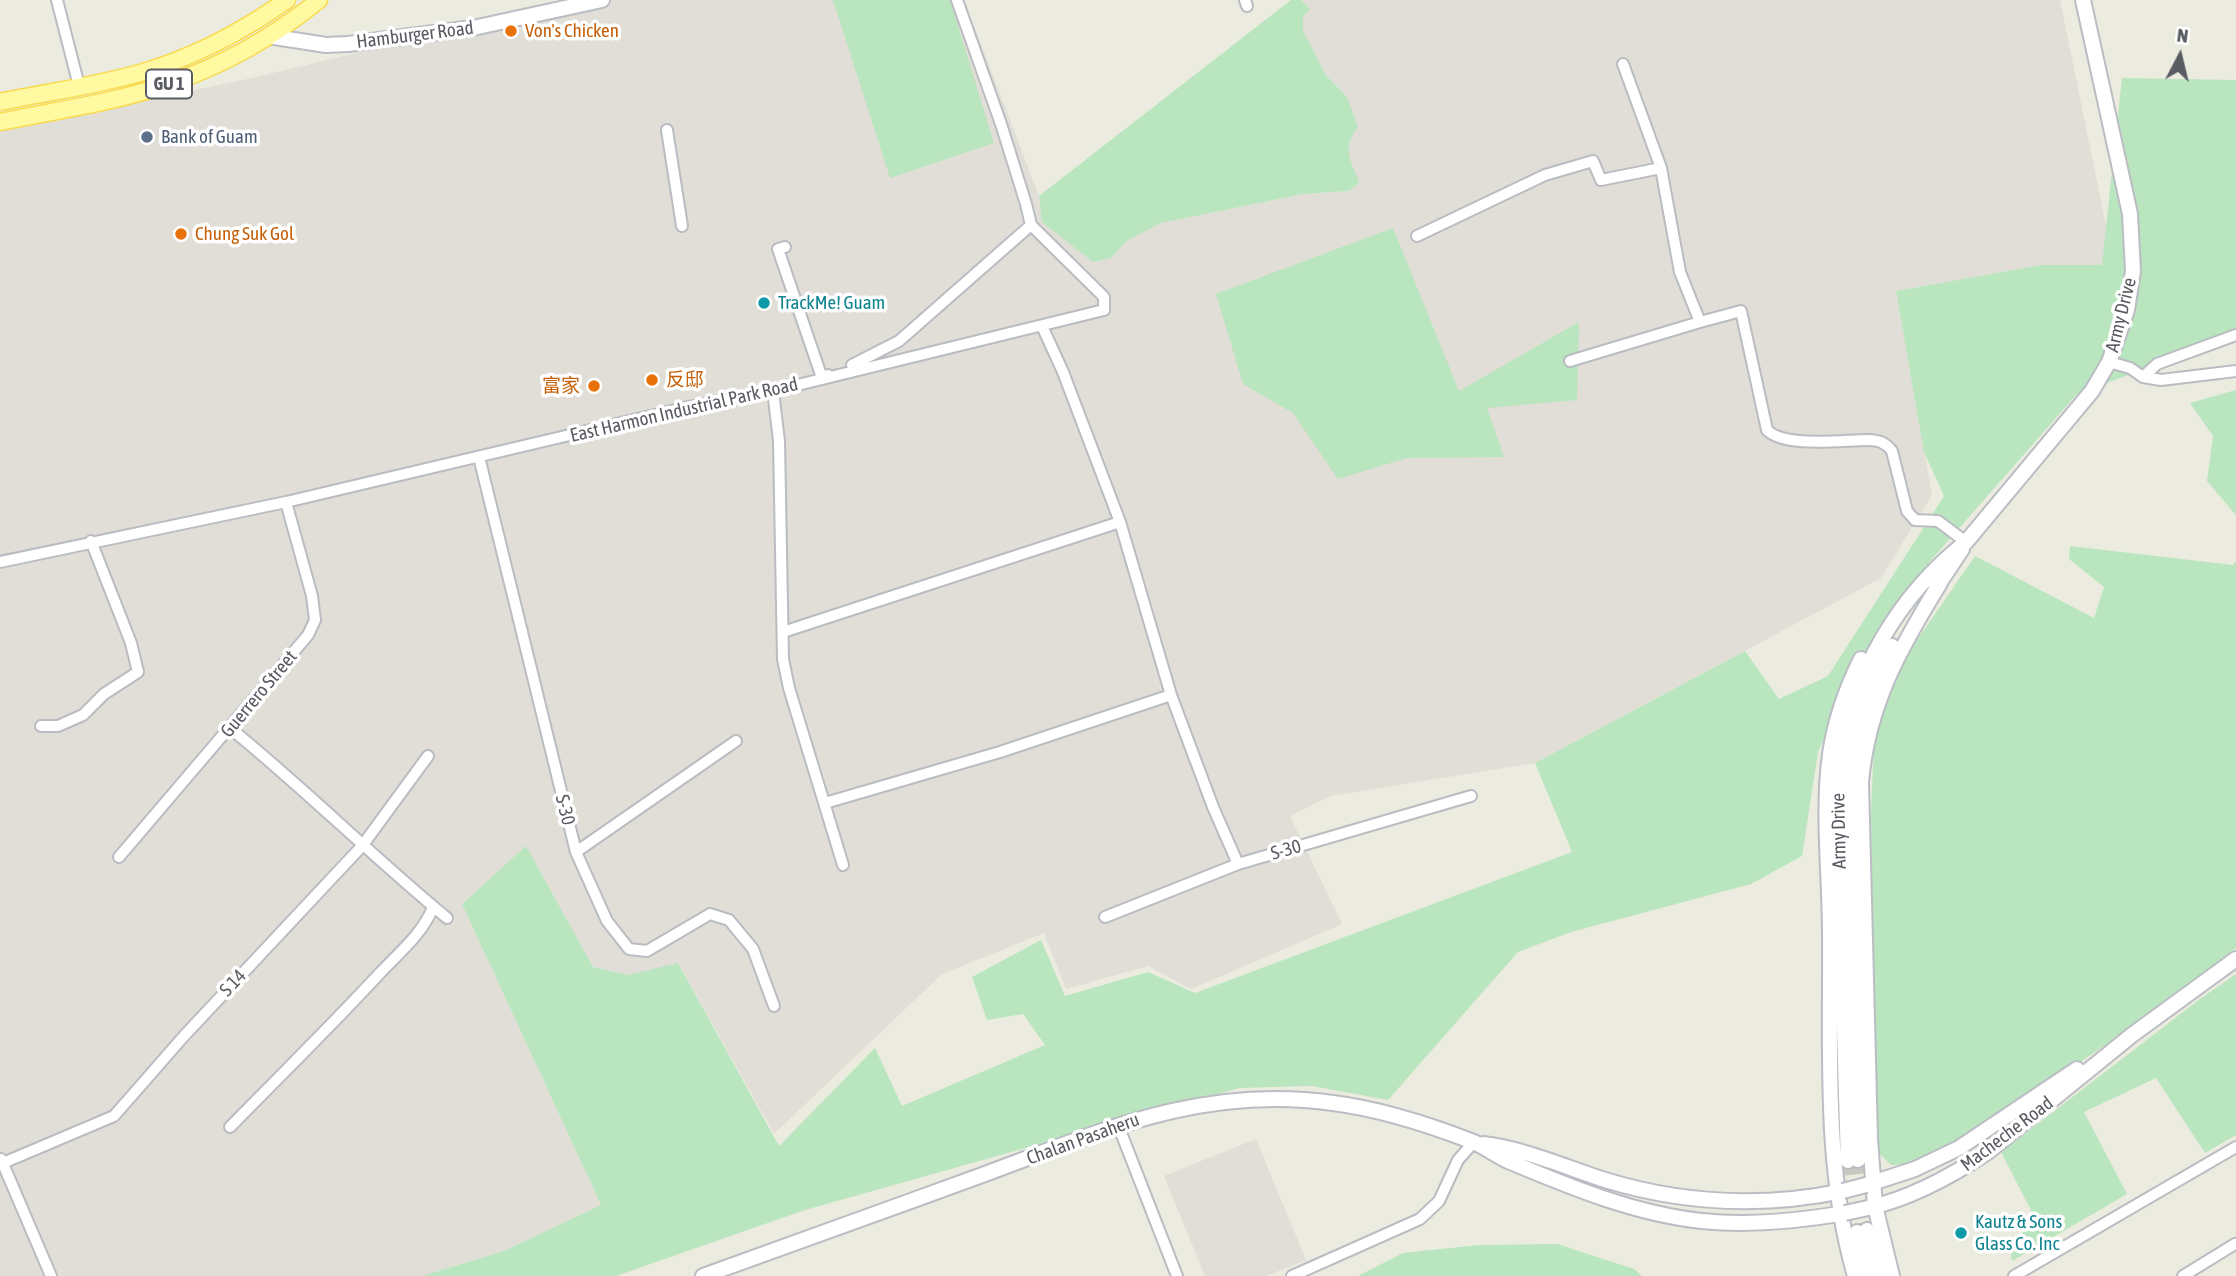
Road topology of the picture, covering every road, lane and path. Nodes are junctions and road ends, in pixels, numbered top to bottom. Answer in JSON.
{"nodes":[{"id":1,"x":57,"y":0,"type":"edge"},
{"id":2,"x":287,"y":0,"type":"edge"},
{"id":3,"x":319,"y":0,"type":"edge"},
{"id":4,"x":602,"y":0,"type":"edge"},
{"id":5,"x":957,"y":0,"type":"edge"},
{"id":6,"x":2083,"y":0,"type":"edge"},
{"id":7,"x":268,"y":36,"type":"junction"},
{"id":8,"x":1623,"y":64,"type":"dead end"},
{"id":9,"x":79,"y":86,"type":"junction"},
{"id":10,"x":0,"y":102,"type":"edge"},
{"id":11,"x":0,"y":122,"type":"edge"},
{"id":12,"x":667,"y":130,"type":"dead end"},
{"id":13,"x":1661,"y":168,"type":"junction"},
{"id":14,"x":1031,"y":225,"type":"junction"},
{"id":15,"x":682,"y":226,"type":"dead end"},
{"id":16,"x":1417,"y":236,"type":"dead end"},
{"id":17,"x":785,"y":247,"type":"dead end"},
{"id":18,"x":1700,"y":322,"type":"junction"},
{"id":19,"x":1042,"y":326,"type":"junction"},
{"id":20,"x":2236,"y":335,"type":"edge"},
{"id":21,"x":1570,"y":361,"type":"dead end"},
{"id":22,"x":2109,"y":362,"type":"junction"},
{"id":23,"x":2236,"y":371,"type":"edge"},
{"id":24,"x":2143,"y":377,"type":"junction"},
{"id":25,"x":822,"y":378,"type":"junction"},
{"id":26,"x":773,"y":391,"type":"junction"},
{"id":27,"x":479,"y":457,"type":"junction"},
{"id":28,"x":286,"y":502,"type":"junction"},
{"id":29,"x":1120,"y":522,"type":"junction"},
{"id":30,"x":91,"y":541,"type":"junction"},
{"id":31,"x":1966,"y":542,"type":"junction"},
{"id":32,"x":0,"y":562,"type":"edge"},
{"id":33,"x":1934,"y":579,"type":"junction"},
{"id":34,"x":783,"y":632,"type":"junction"},
{"id":35,"x":1171,"y":695,"type":"junction"},
{"id":36,"x":41,"y":726,"type":"dead end"},
{"id":37,"x":230,"y":728,"type":"junction"},
{"id":38,"x":736,"y":741,"type":"dead end"},
{"id":39,"x":428,"y":756,"type":"dead end"},
{"id":40,"x":1471,"y":796,"type":"dead end"},
{"id":41,"x":825,"y":803,"type":"junction"},
{"id":42,"x":362,"y":846,"type":"junction"},
{"id":43,"x":576,"y":852,"type":"junction"},
{"id":44,"x":119,"y":857,"type":"dead end"},
{"id":45,"x":1238,"y":864,"type":"junction"},
{"id":46,"x":843,"y":865,"type":"dead end"},
{"id":47,"x":433,"y":907,"type":"junction"},
{"id":48,"x":1105,"y":917,"type":"dead end"},
{"id":49,"x":447,"y":918,"type":"dead end"},
{"id":50,"x":2236,"y":959,"type":"edge"},
{"id":51,"x":774,"y":1006,"type":"dead end"},
{"id":52,"x":2132,"y":1035,"type":"junction"},
{"id":53,"x":1118,"y":1125,"type":"junction"},
{"id":54,"x":230,"y":1127,"type":"dead end"},
{"id":55,"x":1474,"y":1143,"type":"junction"},
{"id":56,"x":2236,"y":1147,"type":"edge"},
{"id":57,"x":1,"y":1160,"type":"edge"},
{"id":58,"x":1853,"y":1160,"type":"tunnel mouth"},
{"id":59,"x":1869,"y":1184,"type":"junction"},
{"id":60,"x":1840,"y":1192,"type":"junction"},
{"id":61,"x":1872,"y":1207,"type":"junction"},
{"id":62,"x":1842,"y":1213,"type":"junction"},
{"id":63,"x":2235,"y":1244,"type":"edge"},
{"id":64,"x":51,"y":1276,"type":"edge"},
{"id":65,"x":704,"y":1276,"type":"edge"},
{"id":66,"x":1177,"y":1276,"type":"edge"},
{"id":67,"x":1292,"y":1276,"type":"edge"},
{"id":68,"x":1855,"y":1276,"type":"edge"},
{"id":69,"x":1868,"y":1276,"type":"edge"},
{"id":70,"x":1879,"y":1276,"type":"edge"},
{"id":71,"x":1892,"y":1276,"type":"edge"},
{"id":72,"x":2014,"y":1276,"type":"edge"},
{"id":73,"x":2183,"y":1276,"type":"edge"}],
"edges":[{"from":1,"to":9,"type":"street"},
{"from":2,"to":9,"type":"main road","number":"GU 1"},
{"from":3,"to":7,"type":"main road","number":"GU 1"},
{"from":4,"to":7,"type":"main road","name":"Hamburger Road"},
{"from":5,"to":14,"type":"street"},
{"from":6,"to":22,"type":"main road","name":"Army Drive"},
{"from":7,"to":11,"type":"main road","number":"GU 1"},
{"from":8,"to":13,"type":"street"},
{"from":9,"to":10,"type":"main road","number":"GU 1"},
{"from":12,"to":15,"type":"street"},
{"from":13,"to":16,"type":"street"},
{"from":13,"to":18,"type":"street"},
{"from":14,"to":19,"type":"street","name":"East Harmon Industrial Park Road"},
{"from":14,"to":25,"type":"street"},
{"from":17,"to":25,"type":"street"},
{"from":18,"to":21,"type":"street"},
{"from":18,"to":31,"type":"street"},
{"from":19,"to":25,"type":"street","name":"East Harmon Industrial Park Road"},
{"from":19,"to":29,"type":"street"},
{"from":20,"to":24,"type":"street"},
{"from":22,"to":24,"type":"street"},
{"from":22,"to":31,"type":"main road","name":"Army Drive"},
{"from":23,"to":24,"type":"street"},
{"from":25,"to":26,"type":"street","name":"East Harmon Industrial Park Road"},
{"from":26,"to":27,"type":"street","name":"East Harmon Industrial Park Road"},
{"from":26,"to":34,"type":"street"},
{"from":27,"to":28,"type":"street","name":"East Harmon Industrial Park Road"},
{"from":27,"to":43,"type":"street","name":"S-30"},
{"from":28,"to":30,"type":"street","name":"East Harmon Industrial Park Road"},
{"from":28,"to":37,"type":"street","name":"Guerrero Street"},
{"from":29,"to":34,"type":"street"},
{"from":29,"to":35,"type":"street"},
{"from":30,"to":32,"type":"street","name":"East Harmon Industrial Park Road"},
{"from":30,"to":36,"type":"street"},
{"from":31,"to":33,"type":"main road","name":"Army Drive"},
{"from":33,"to":58,"type":"main road","name":"Army Drive"},
{"from":33,"to":59,"type":"main road"},
{"from":33,"to":60,"type":"main road"},
{"from":34,"to":41,"type":"street"},
{"from":35,"to":41,"type":"street"},
{"from":35,"to":45,"type":"street"},
{"from":37,"to":42,"type":"street"},
{"from":37,"to":44,"type":"street","name":"Guerrero Street"},
{"from":38,"to":43,"type":"street"},
{"from":39,"to":42,"type":"street","name":"S 14"},
{"from":40,"to":45,"type":"street","name":"S-30"},
{"from":41,"to":46,"type":"street"},
{"from":42,"to":47,"type":"street"},
{"from":42,"to":57,"type":"street","name":"S 14"},
{"from":43,"to":51,"type":"street","name":"S-30"},
{"from":45,"to":48,"type":"street","name":"S-30"},
{"from":47,"to":49,"type":"street"},
{"from":47,"to":54,"type":"street"},
{"from":50,"to":52,"type":"main road","name":"Macheche Road"},
{"from":52,"to":59,"type":"main road","name":"Macheche Road"},
{"from":52,"to":61,"type":"main road","name":"Macheche Road"},
{"from":53,"to":55,"type":"main road","name":"Chalan Pasaheru"},
{"from":53,"to":65,"type":"main road","name":"Chalan Pasaheru"},
{"from":53,"to":66,"type":"street"},
{"from":55,"to":60,"type":"main road","name":"Chalan Pasaheru"},
{"from":55,"to":62,"type":"main road","name":"Chalan Pasaheru"},
{"from":55,"to":67,"type":"street"},
{"from":56,"to":72,"type":"street"},
{"from":57,"to":64,"type":"street"},
{"from":59,"to":60,"type":"main road","name":"Chalan Pasaheru","bridge":true},
{"from":59,"to":61,"type":"main road"},
{"from":60,"to":62,"type":"main road"},
{"from":61,"to":62,"type":"main road","name":"Chalan Pasaheru","bridge":true},
{"from":61,"to":71,"type":"main road"},
{"from":62,"to":68,"type":"main road"},
{"from":63,"to":73,"type":"street"},
{"from":69,"to":70,"type":"main road"}]}
